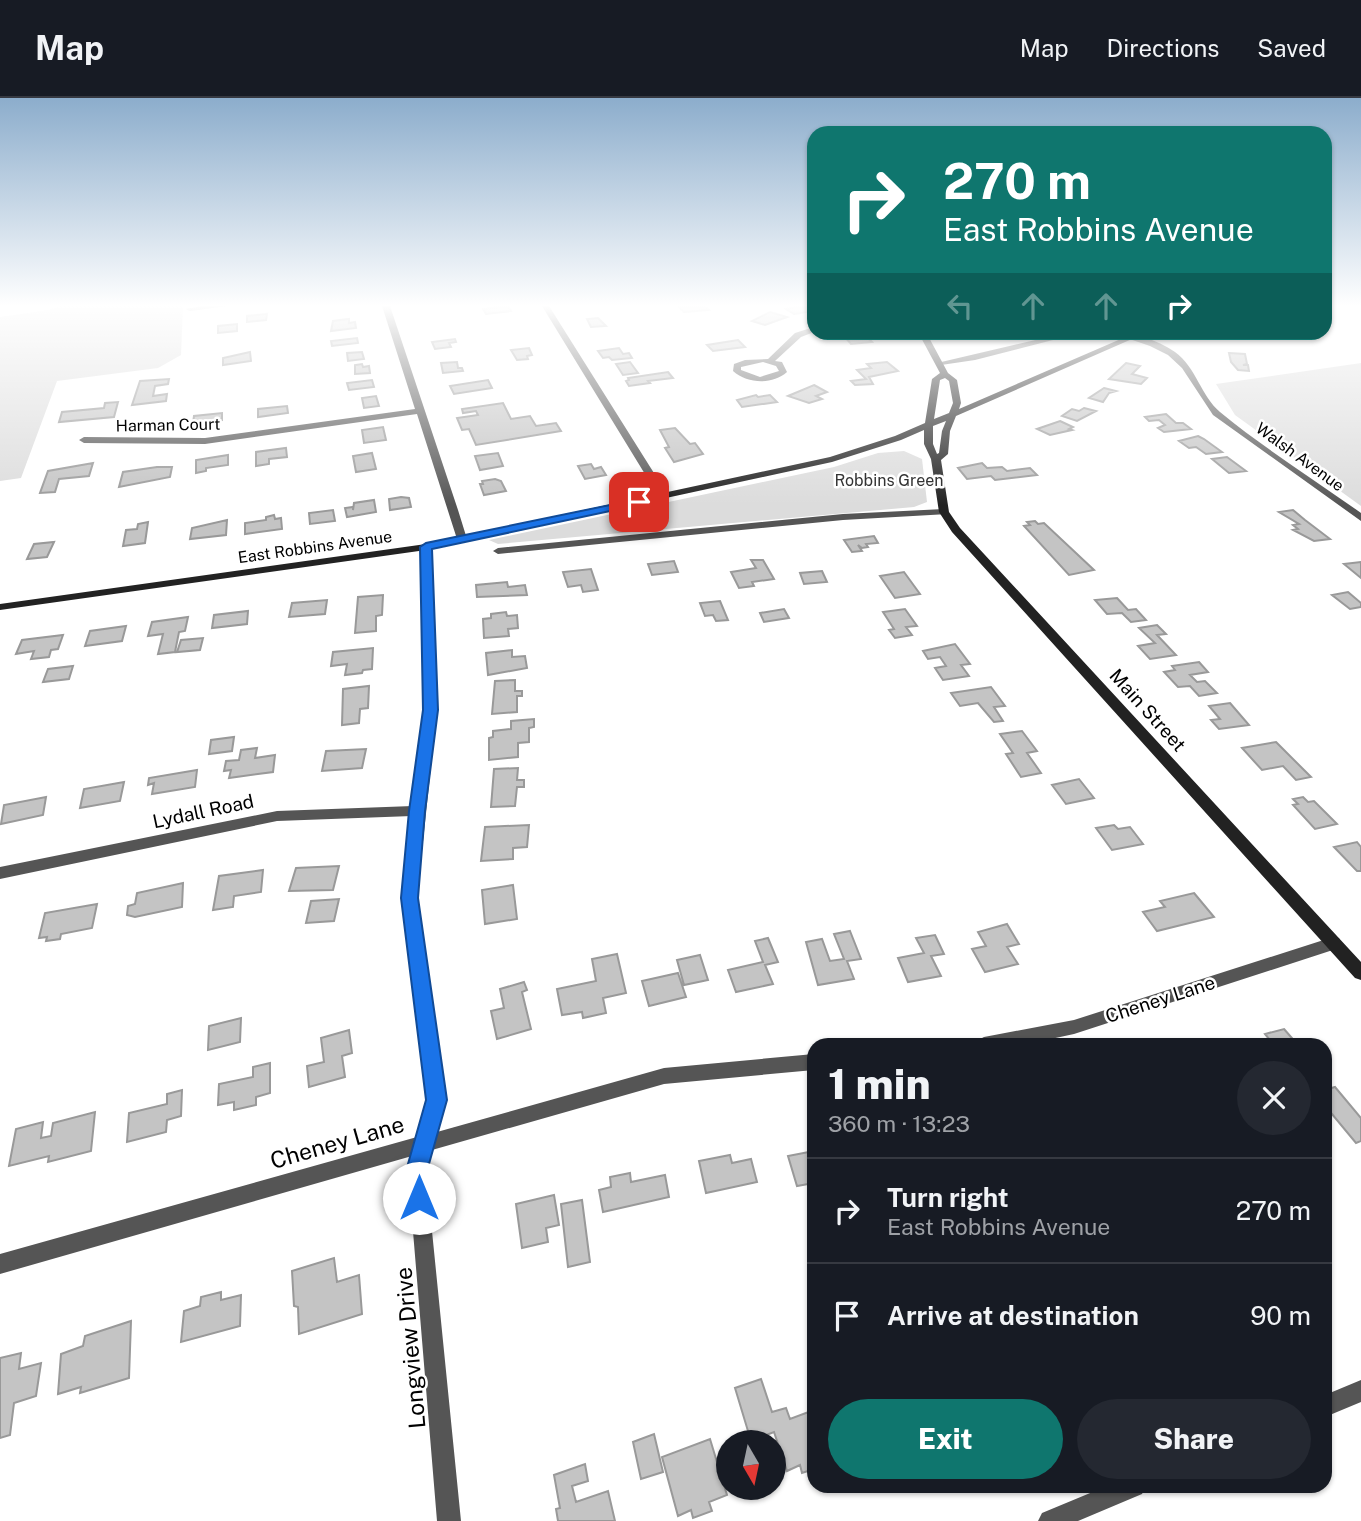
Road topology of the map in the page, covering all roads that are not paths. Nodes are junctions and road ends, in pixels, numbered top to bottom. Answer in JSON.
{"nodes":[{"id":1,"x":407,"y":372,"type":"edge"},
{"id":2,"x":586,"y":372,"type":"edge"},
{"id":3,"x":740,"y":372,"type":"edge"},
{"id":4,"x":782,"y":372,"type":"edge"},
{"id":5,"x":1050,"y":372,"type":"edge"},
{"id":6,"x":1187,"y":372,"type":"edge"},
{"id":7,"x":945,"y":374,"type":"joint"},
{"id":8,"x":419,"y":411,"type":"junction"},
{"id":9,"x":953,"y":413,"type":"junction"},
{"id":10,"x":930,"y":424,"type":"junction"},
{"id":11,"x":84,"y":440,"type":"dead end"},
{"id":12,"x":936,"y":459,"type":"junction"},
{"id":13,"x":664,"y":497,"type":"junction"},
{"id":14,"x":944,"y":512,"type":"junction"},
{"id":15,"x":1361,"y":518,"type":"edge"},
{"id":16,"x":462,"y":540,"type":"junction"},
{"id":17,"x":426,"y":547,"type":"junction"},
{"id":18,"x":498,"y":551,"type":"dead end"},
{"id":19,"x":0,"y":607,"type":"edge"},
{"id":20,"x":417,"y":811,"type":"junction"},
{"id":21,"x":0,"y":873,"type":"edge"},
{"id":22,"x":1333,"y":943,"type":"junction"},
{"id":23,"x":1361,"y":973,"type":"edge"},
{"id":24,"x":1019,"y":1038,"type":"edge"},
{"id":25,"x":807,"y":1063,"type":"edge"},
{"id":26,"x":426,"y":1142,"type":"junction"},
{"id":27,"x":0,"y":1264,"type":"edge"},
{"id":28,"x":1361,"y":1391,"type":"edge"},
{"id":29,"x":1332,"y":1403,"type":"edge"},
{"id":30,"x":1117,"y":1493,"type":"edge"},
{"id":31,"x":449,"y":1521,"type":"edge"},
{"id":32,"x":1050,"y":1521,"type":"edge"}],
"edges":[{"from":1,"to":8,"type":"street"},
{"from":2,"to":13,"type":"street"},
{"from":3,"to":4,"type":"street"},
{"from":5,"to":9,"type":"main road","name":"East Robbins Avenue"},
{"from":6,"to":15,"type":"street","name":"Walsh Avenue"},
{"from":7,"to":9,"type":"main road"},
{"from":7,"to":10,"type":"main road","name":"Main Street"},
{"from":8,"to":11,"type":"street","name":"Harman Court"},
{"from":8,"to":16,"type":"street"},
{"from":9,"to":10,"type":"main road","name":"East Robbins Avenue"},
{"from":9,"to":12,"type":"main road"},
{"from":10,"to":12,"type":"main road","name":"Main Street"},
{"from":10,"to":13,"type":"main road","name":"East Robbins Avenue"},
{"from":12,"to":14,"type":"main road","name":"Main Street"},
{"from":13,"to":16,"type":"main road","name":"East Robbins Avenue"},
{"from":14,"to":18,"type":"street"},
{"from":14,"to":22,"type":"main road","name":"Main Street"},
{"from":16,"to":17,"type":"main road","name":"East Robbins Avenue"},
{"from":17,"to":19,"type":"main road","name":"East Robbins Avenue"},
{"from":17,"to":20,"type":"street","name":"Longview Drive"},
{"from":20,"to":21,"type":"street","name":"Lydall Road"},
{"from":20,"to":26,"type":"street","name":"Longview Drive"},
{"from":22,"to":23,"type":"main road","name":"Main Street"},
{"from":22,"to":24,"type":"street","name":"Cheney Lane"},
{"from":25,"to":26,"type":"street","name":"Cheney Lane"},
{"from":26,"to":27,"type":"street","name":"Cheney Lane"},
{"from":26,"to":31,"type":"street","name":"Longview Drive"},
{"from":28,"to":29,"type":"street"},
{"from":30,"to":32,"type":"street"}]}
